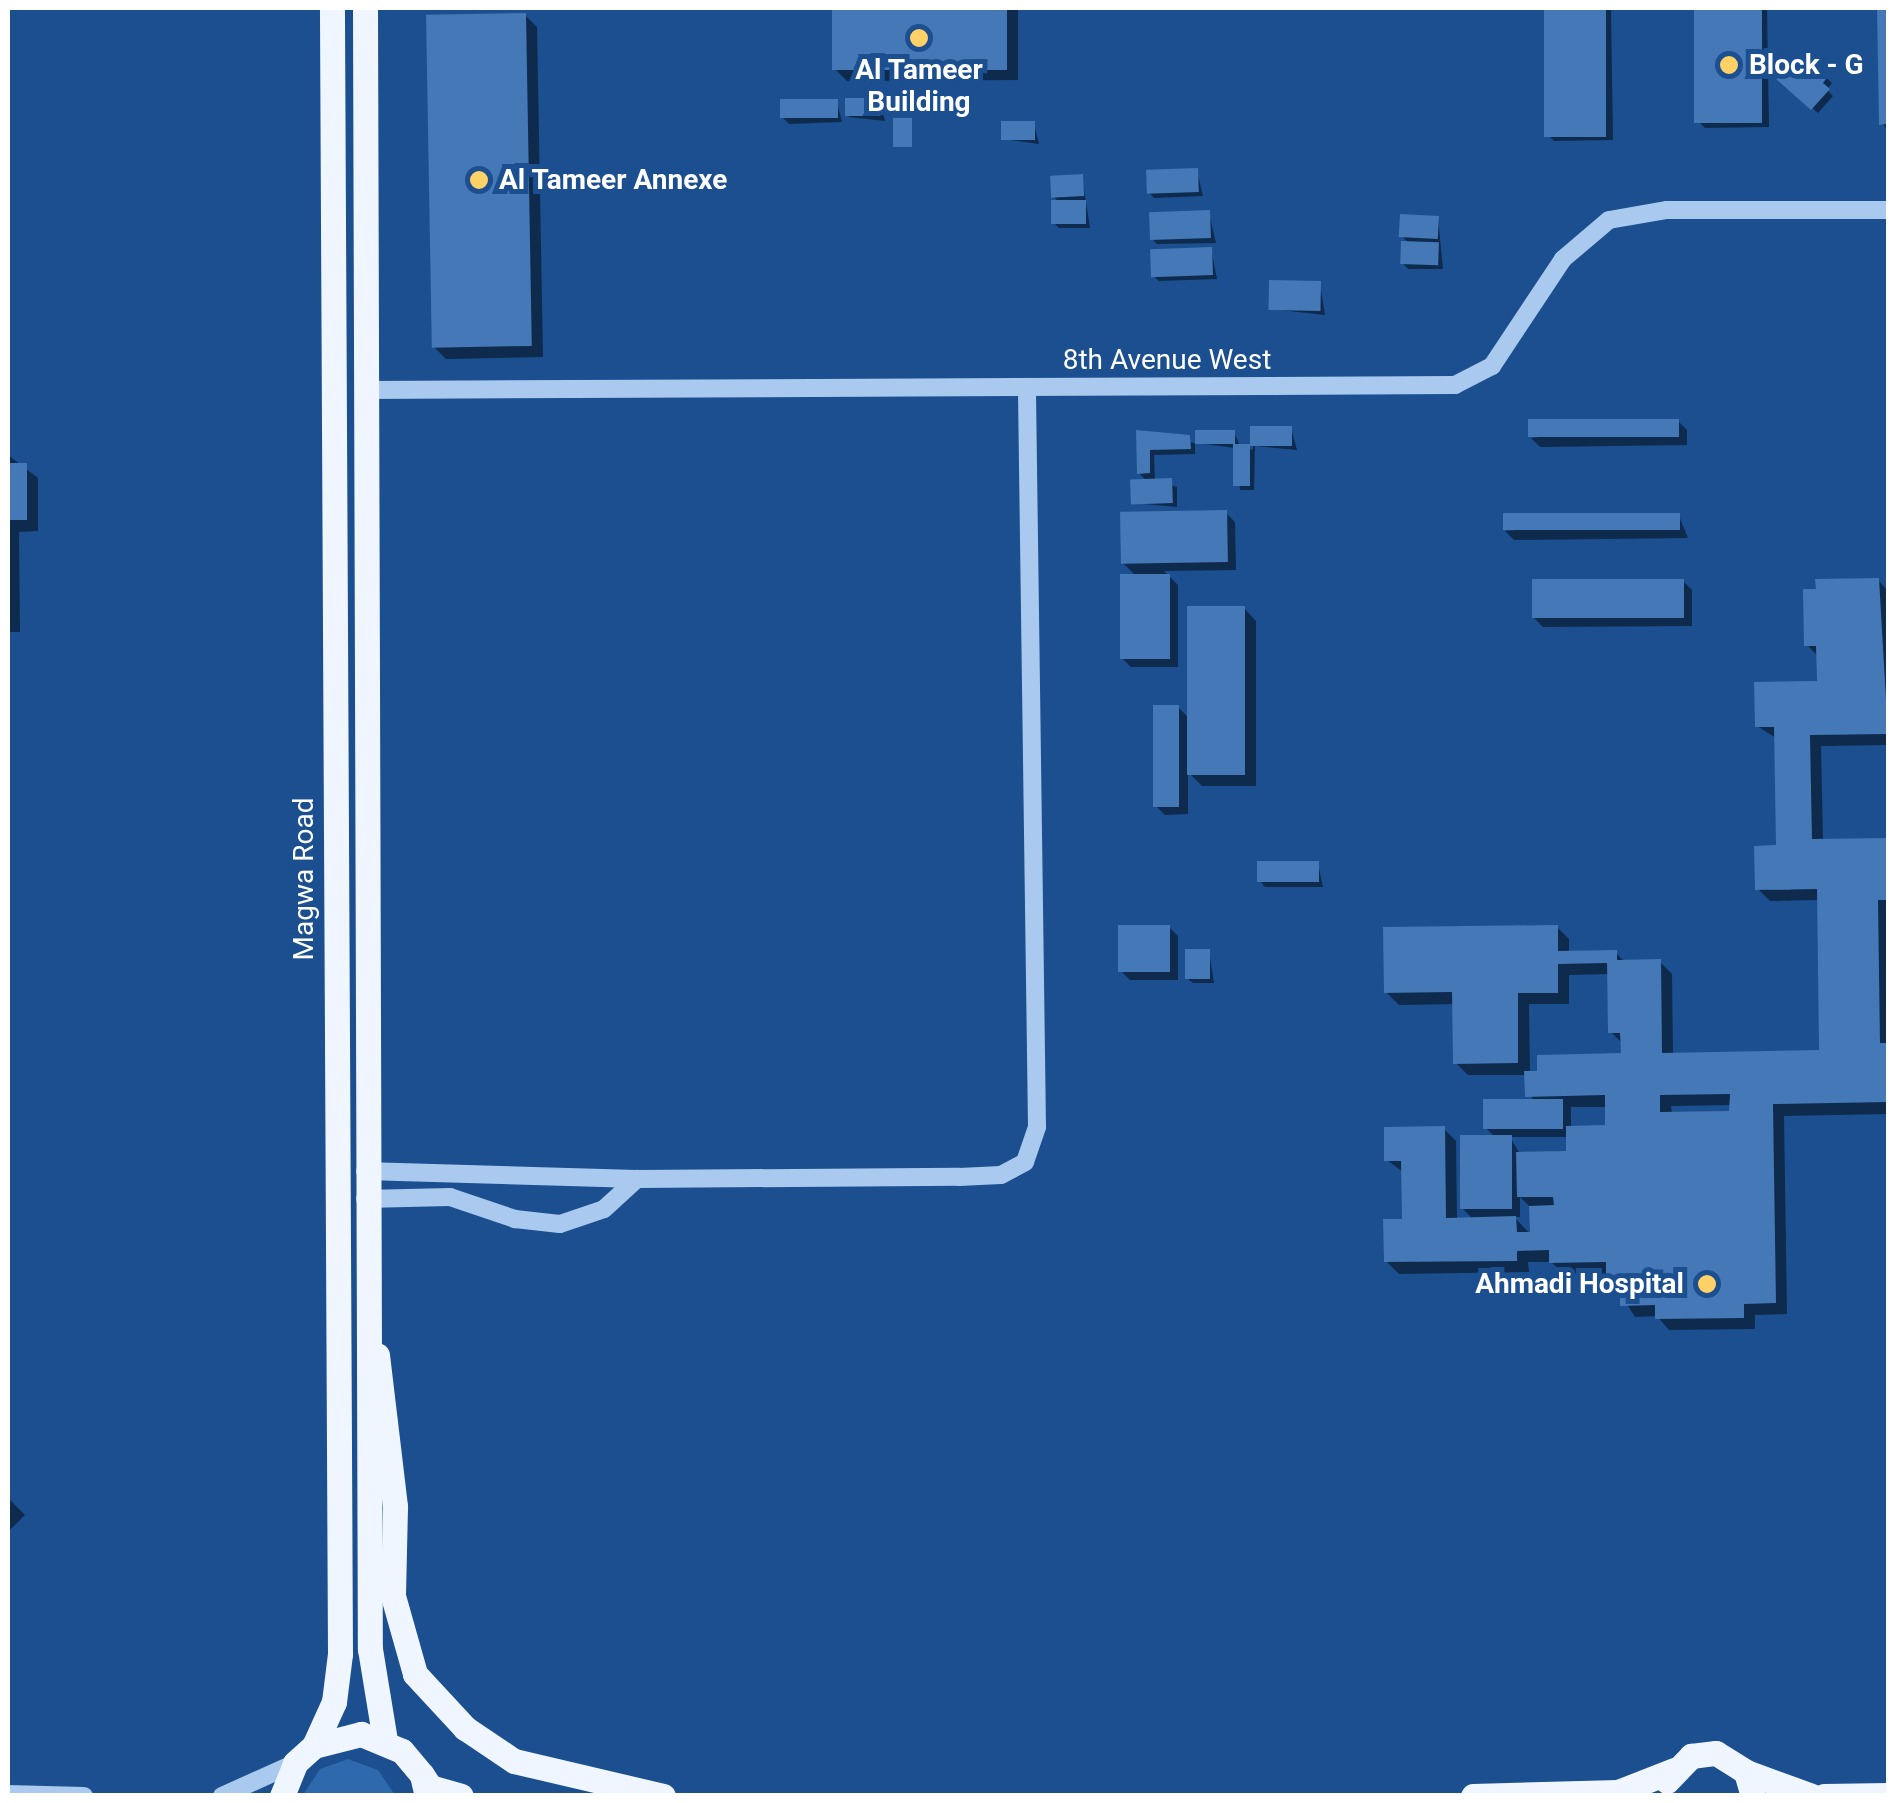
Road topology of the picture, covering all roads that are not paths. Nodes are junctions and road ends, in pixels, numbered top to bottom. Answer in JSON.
{"nodes":[{"id":1,"x":332,"y":8,"type":"edge"},
{"id":2,"x":365,"y":8,"type":"edge"},
{"id":3,"x":1888,"y":210,"type":"edge"},
{"id":4,"x":1027,"y":388,"type":"junction"},
{"id":5,"x":368,"y":390,"type":"junction"},
{"id":6,"x":365,"y":1171,"type":"junction"},
{"id":7,"x":637,"y":1179,"type":"junction"},
{"id":8,"x":365,"y":1198,"type":"junction"},
{"id":9,"x":366,"y":1331,"type":"junction"},
{"id":10,"x":385,"y":1740,"type":"junction"},
{"id":11,"x":304,"y":1754,"type":"junction"},
{"id":12,"x":1674,"y":1770,"type":"junction"},
{"id":13,"x":1750,"y":1784,"type":"edge"},
{"id":14,"x":425,"y":1785,"type":"edge"},
{"id":15,"x":8,"y":1794,"type":"edge"},
{"id":16,"x":1888,"y":1795,"type":"edge"},
{"id":17,"x":84,"y":1796,"type":"edge"},
{"id":18,"x":222,"y":1796,"type":"edge"},
{"id":19,"x":282,"y":1796,"type":"edge"},
{"id":20,"x":460,"y":1796,"type":"edge"},
{"id":21,"x":663,"y":1796,"type":"edge"},
{"id":22,"x":1473,"y":1796,"type":"edge"},
{"id":23,"x":1664,"y":1796,"type":"edge"},
{"id":24,"x":1812,"y":1796,"type":"edge"},
{"id":25,"x":1824,"y":1796,"type":"edge"}],
"edges":[{"from":1,"to":11,"type":"main road","name":"Magwa Road"},
{"from":2,"to":5,"type":"main road"},
{"from":3,"to":4,"type":"street","name":"8th Avenue West"},
{"from":4,"to":5,"type":"street","name":"8th Avenue West"},
{"from":4,"to":7,"type":"street"},
{"from":5,"to":6,"type":"main road"},
{"from":6,"to":7,"type":"street"},
{"from":6,"to":8,"type":"main road"},
{"from":7,"to":8,"type":"street"},
{"from":8,"to":9,"type":"main road"},
{"from":9,"to":10,"type":"main road"},
{"from":9,"to":21,"type":"main road"},
{"from":10,"to":11,"type":"main road"},
{"from":10,"to":14,"type":"main road"},
{"from":11,"to":18,"type":"street"},
{"from":11,"to":19,"type":"main road","name":"Magwa Road"},
{"from":12,"to":13,"type":"main road"},
{"from":12,"to":22,"type":"main road"},
{"from":12,"to":23,"type":"main road"},
{"from":13,"to":24,"type":"main road"},
{"from":14,"to":20,"type":"main road"},
{"from":15,"to":17,"type":"street"},
{"from":16,"to":25,"type":"main road"}]}
